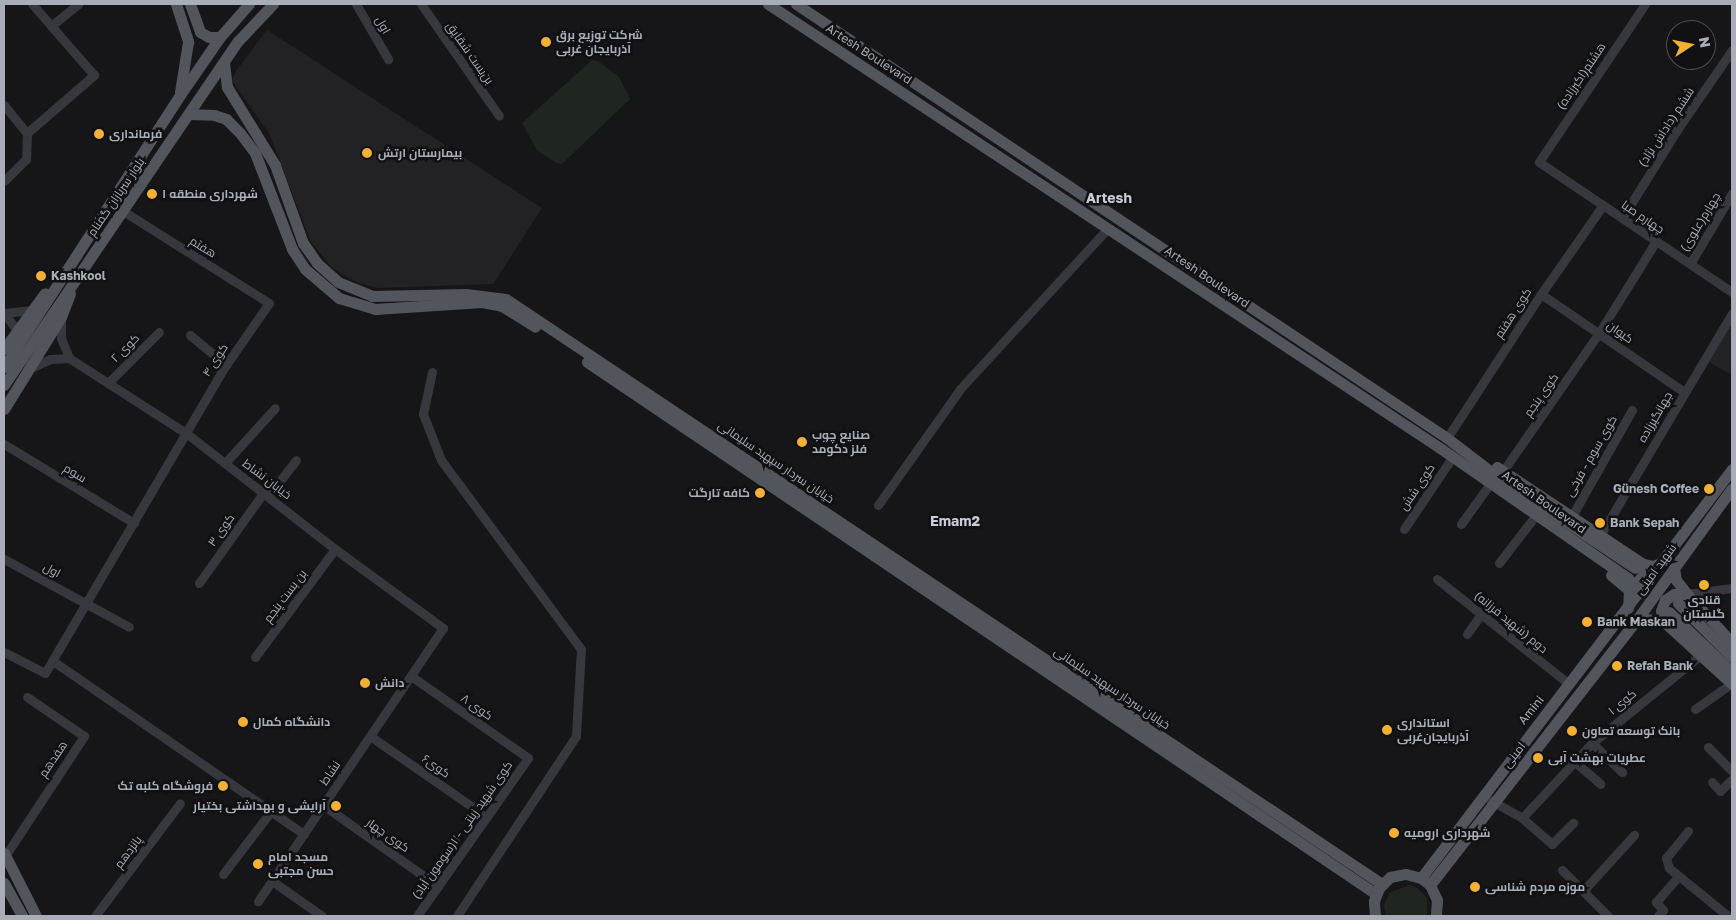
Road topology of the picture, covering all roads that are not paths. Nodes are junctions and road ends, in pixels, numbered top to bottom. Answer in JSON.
{"nodes":[{"id":1,"x":32,"y":4,"type":"edge"},
{"id":2,"x":78,"y":4,"type":"edge"},
{"id":3,"x":176,"y":4,"type":"edge"},
{"id":4,"x":190,"y":4,"type":"edge"},
{"id":5,"x":249,"y":4,"type":"edge"},
{"id":6,"x":273,"y":4,"type":"edge"},
{"id":7,"x":356,"y":4,"type":"edge"},
{"id":8,"x":421,"y":4,"type":"edge"},
{"id":9,"x":768,"y":4,"type":"edge"},
{"id":10,"x":796,"y":4,"type":"edge"},
{"id":11,"x":1644,"y":4,"type":"edge"},
{"id":12,"x":51,"y":26,"type":"junction"},
{"id":13,"x":220,"y":37,"type":"junction"},
{"id":14,"x":1732,"y":50,"type":"edge"},
{"id":15,"x":388,"y":59,"type":"dead end"},
{"id":16,"x":224,"y":62,"type":"junction"},
{"id":17,"x":180,"y":95,"type":"junction"},
{"id":18,"x":4,"y":105,"type":"edge"},
{"id":19,"x":190,"y":114,"type":"junction"},
{"id":20,"x":499,"y":116,"type":"dead end"},
{"id":21,"x":27,"y":133,"type":"junction"},
{"id":22,"x":1539,"y":162,"type":"joint"},
{"id":23,"x":4,"y":181,"type":"edge"},
{"id":24,"x":1732,"y":194,"type":"edge"},
{"id":25,"x":1603,"y":205,"type":"junction"},
{"id":26,"x":123,"y":211,"type":"junction"},
{"id":27,"x":1116,"y":215,"type":"junction"},
{"id":28,"x":1622,"y":218,"type":"junction"},
{"id":29,"x":1108,"y":228,"type":"junction"},
{"id":30,"x":1656,"y":241,"type":"junction"},
{"id":31,"x":1690,"y":264,"type":"junction"},
{"id":32,"x":66,"y":269,"type":"junction"},
{"id":33,"x":78,"y":276,"type":"junction"},
{"id":34,"x":1732,"y":292,"type":"edge"},
{"id":35,"x":1540,"y":294,"type":"junction"},
{"id":36,"x":269,"y":303,"type":"joint"},
{"id":37,"x":31,"y":310,"type":"junction"},
{"id":38,"x":4,"y":313,"type":"edge"},
{"id":39,"x":1732,"y":313,"type":"edge"},
{"id":40,"x":61,"y":317,"type":"junction"},
{"id":41,"x":17,"y":330,"type":"junction"},
{"id":42,"x":160,"y":332,"type":"dead end"},
{"id":43,"x":1598,"y":333,"type":"junction"},
{"id":44,"x":190,"y":335,"type":"dead end"},
{"id":45,"x":4,"y":349,"type":"edge"},
{"id":46,"x":69,"y":358,"type":"junction"},
{"id":47,"x":226,"y":365,"type":"junction"},
{"id":48,"x":4,"y":367,"type":"edge"},
{"id":49,"x":31,"y":368,"type":"junction"},
{"id":50,"x":432,"y":372,"type":"dead end"},
{"id":51,"x":108,"y":383,"type":"junction"},
{"id":52,"x":4,"y":385,"type":"edge"},
{"id":53,"x":1684,"y":392,"type":"junction"},
{"id":54,"x":275,"y":408,"type":"dead end"},
{"id":55,"x":4,"y":409,"type":"edge"},
{"id":56,"x":1632,"y":410,"type":"dead end"},
{"id":57,"x":186,"y":433,"type":"junction"},
{"id":58,"x":1447,"y":438,"type":"junction"},
{"id":59,"x":4,"y":444,"type":"edge"},
{"id":60,"x":1440,"y":448,"type":"junction"},
{"id":61,"x":1451,"y":459,"type":"junction"},
{"id":62,"x":296,"y":460,"type":"dead end"},
{"id":63,"x":225,"y":463,"type":"junction"},
{"id":64,"x":1732,"y":469,"type":"edge"},
{"id":65,"x":1503,"y":471,"type":"junction"},
{"id":66,"x":1487,"y":488,"type":"junction"},
{"id":67,"x":1732,"y":488,"type":"edge"},
{"id":68,"x":266,"y":493,"type":"junction"},
{"id":69,"x":878,"y":506,"type":"dead end"},
{"id":70,"x":1572,"y":516,"type":"junction"},
{"id":71,"x":1532,"y":520,"type":"junction"},
{"id":72,"x":134,"y":522,"type":"junction"},
{"id":73,"x":1460,"y":524,"type":"dead end"},
{"id":74,"x":1404,"y":529,"type":"dead end"},
{"id":75,"x":1601,"y":534,"type":"junction"},
{"id":76,"x":335,"y":549,"type":"junction"},
{"id":77,"x":4,"y":559,"type":"edge"},
{"id":78,"x":1664,"y":561,"type":"junction"},
{"id":79,"x":1499,"y":563,"type":"dead end"},
{"id":80,"x":1639,"y":566,"type":"junction"},
{"id":81,"x":1674,"y":568,"type":"junction"},
{"id":82,"x":1437,"y":579,"type":"dead end"},
{"id":83,"x":1626,"y":581,"type":"junction"},
{"id":84,"x":199,"y":584,"type":"dead end"},
{"id":85,"x":1732,"y":588,"type":"edge"},
{"id":86,"x":1687,"y":594,"type":"junction"},
{"id":87,"x":88,"y":603,"type":"junction"},
{"id":88,"x":1678,"y":603,"type":"dead end"},
{"id":89,"x":1628,"y":610,"type":"junction"},
{"id":90,"x":1481,"y":614,"type":"junction"},
{"id":91,"x":1666,"y":616,"type":"junction"},
{"id":92,"x":1638,"y":618,"type":"junction"},
{"id":93,"x":129,"y":627,"type":"dead end"},
{"id":94,"x":443,"y":628,"type":"joint"},
{"id":95,"x":1467,"y":634,"type":"dead end"},
{"id":96,"x":1732,"y":643,"type":"edge"},
{"id":97,"x":4,"y":652,"type":"edge"},
{"id":98,"x":1702,"y":654,"type":"junction"},
{"id":99,"x":255,"y":656,"type":"dead end"},
{"id":100,"x":1732,"y":657,"type":"edge"},
{"id":101,"x":53,"y":661,"type":"junction"},
{"id":102,"x":1732,"y":672,"type":"edge"},
{"id":103,"x":411,"y":676,"type":"junction"},
{"id":104,"x":1732,"y":683,"type":"edge"},
{"id":105,"x":1569,"y":684,"type":"junction"},
{"id":106,"x":27,"y":697,"type":"dead end"},
{"id":107,"x":1695,"y":709,"type":"dead end"},
{"id":108,"x":370,"y":736,"type":"junction"},
{"id":109,"x":1592,"y":743,"type":"junction"},
{"id":110,"x":1708,"y":747,"type":"dead end"},
{"id":111,"x":528,"y":758,"type":"joint"},
{"id":112,"x":1574,"y":761,"type":"junction"},
{"id":113,"x":1732,"y":770,"type":"edge"},
{"id":114,"x":1622,"y":772,"type":"dead end"},
{"id":115,"x":1732,"y":779,"type":"edge"},
{"id":116,"x":1712,"y":782,"type":"dead end"},
{"id":117,"x":1600,"y":784,"type":"dead end"},
{"id":118,"x":1482,"y":794,"type":"junction"},
{"id":119,"x":180,"y":803,"type":"dead end"},
{"id":120,"x":1495,"y":803,"type":"junction"},
{"id":121,"x":323,"y":805,"type":"junction"},
{"id":122,"x":271,"y":811,"type":"junction"},
{"id":123,"x":487,"y":817,"type":"junction"},
{"id":124,"x":1522,"y":818,"type":"junction"},
{"id":125,"x":1574,"y":823,"type":"dead end"},
{"id":126,"x":1688,"y":831,"type":"dead end"},
{"id":127,"x":304,"y":834,"type":"junction"},
{"id":128,"x":1634,"y":835,"type":"dead end"},
{"id":129,"x":4,"y":854,"type":"edge"},
{"id":130,"x":1562,"y":870,"type":"dead end"},
{"id":131,"x":223,"y":874,"type":"dead end"},
{"id":132,"x":1677,"y":878,"type":"junction"},
{"id":133,"x":272,"y":881,"type":"junction"},
{"id":134,"x":1425,"y":881,"type":"junction"},
{"id":135,"x":4,"y":883,"type":"edge"},
{"id":136,"x":1382,"y":884,"type":"junction"},
{"id":137,"x":438,"y":886,"type":"junction"},
{"id":138,"x":1583,"y":891,"type":"junction"},
{"id":139,"x":1376,"y":894,"type":"junction"},
{"id":140,"x":258,"y":901,"type":"dead end"},
{"id":141,"x":22,"y":916,"type":"edge"},
{"id":142,"x":36,"y":916,"type":"edge"},
{"id":143,"x":95,"y":916,"type":"edge"},
{"id":144,"x":322,"y":916,"type":"edge"},
{"id":145,"x":417,"y":916,"type":"edge"},
{"id":146,"x":458,"y":916,"type":"edge"},
{"id":147,"x":1375,"y":916,"type":"edge"},
{"id":148,"x":1436,"y":916,"type":"edge"},
{"id":149,"x":1608,"y":916,"type":"edge"},
{"id":150,"x":1658,"y":916,"type":"edge"},
{"id":151,"x":1728,"y":916,"type":"edge"}],
"edges":[{"from":1,"to":12,"type":"street"},
{"from":2,"to":12,"type":"street"},
{"from":3,"to":17,"type":"main road"},
{"from":4,"to":13,"type":"main road"},
{"from":5,"to":13,"type":"main road","name":"بلوار سربازان گمنام"},
{"from":6,"to":16,"type":"main road","name":"بلوار سربازان گمنام"},
{"from":7,"to":15,"type":"street","name":"اول"},
{"from":8,"to":20,"type":"street","name":"بن‌بست شقایق"},
{"from":9,"to":29,"type":"main road","name":"Artesh Boulevard"},
{"from":10,"to":27,"type":"main road","name":"Artesh Boulevard"},
{"from":11,"to":22,"type":"street","name":"هشتم(اکبرزاده)"},
{"from":12,"to":21,"type":"street"},
{"from":13,"to":17,"type":"main road","name":"بلوار سربازان گمنام"},
{"from":14,"to":28,"type":"street","name":"ششم (داداش نژاد)"},
{"from":16,"to":19,"type":"main road","name":"بلوار سربازان گمنام"},
{"from":16,"to":136,"type":"main road","name":"خیابان سردار سپهبد سلیمانی"},
{"from":17,"to":32,"type":"main road","name":"بلوار سربازان گمنام"},
{"from":18,"to":21,"type":"street"},
{"from":19,"to":26,"type":"main road","name":"بلوار سربازان گمنام"},
{"from":19,"to":139,"type":"main road","name":"خیابان سردار سپهبد سلیمانی"},
{"from":21,"to":23,"type":"street"},
{"from":22,"to":25,"type":"street","name":"چهارم صبا"},
{"from":24,"to":31,"type":"street","name":"چهارم(علوی)"},
{"from":25,"to":28,"type":"street","name":"چهارم صبا"},
{"from":25,"to":35,"type":"street","name":"کوی هفتم"},
{"from":26,"to":33,"type":"main road","name":"بلوار سربازان گمنام"},
{"from":26,"to":36,"type":"street","name":"هفتم"},
{"from":27,"to":29,"type":"main road"},
{"from":27,"to":58,"type":"main road","name":"Artesh Boulevard"},
{"from":28,"to":30,"type":"street","name":"چهارم صبا"},
{"from":29,"to":60,"type":"main road","name":"Artesh Boulevard"},
{"from":29,"to":69,"type":"street"},
{"from":30,"to":31,"type":"street","name":"چهارم صبا"},
{"from":30,"to":43,"type":"street","name":"کوی پنجم"},
{"from":31,"to":34,"type":"street","name":"چهارم صبا"},
{"from":32,"to":37,"type":"main road"},
{"from":32,"to":48,"type":"main road","name":"بلوار سربازان گمنام"},
{"from":33,"to":40,"type":"main road"},
{"from":33,"to":52,"type":"main road","name":"بلوار سربازان گمنام"},
{"from":35,"to":43,"type":"street","name":"کیوان"},
{"from":35,"to":58,"type":"street","name":"کوی هفتم"},
{"from":36,"to":47,"type":"street","name":"کوی ۴"},
{"from":37,"to":38,"type":"street"},
{"from":37,"to":41,"type":"main road"},
{"from":38,"to":41,"type":"street"},
{"from":39,"to":53,"type":"street","name":"جهانگیرزاده"},
{"from":40,"to":46,"type":"street"},
{"from":40,"to":49,"type":"main road"},
{"from":41,"to":45,"type":"main road"},
{"from":42,"to":51,"type":"street","name":"کوی ۲"},
{"from":43,"to":53,"type":"street","name":"کیوان"},
{"from":43,"to":65,"type":"street","name":"کوی پنجم"},
{"from":44,"to":47,"type":"street"},
{"from":46,"to":49,"type":"street"},
{"from":46,"to":51,"type":"street","name":"خیابان نشاط"},
{"from":47,"to":57,"type":"street","name":"کوی ۴"},
{"from":49,"to":55,"type":"main road"},
{"from":50,"to":146,"type":"street"},
{"from":51,"to":57,"type":"street","name":"خیابان نشاط"},
{"from":53,"to":75,"type":"street","name":"جهانگیرزاده"},
{"from":54,"to":63,"type":"street"},
{"from":56,"to":70,"type":"street","name":"کوی سوم - فرخی"},
{"from":57,"to":63,"type":"street","name":"خیابان نشاط"},
{"from":57,"to":72,"type":"street","name":"کوی ۴"},
{"from":58,"to":65,"type":"main road"},
{"from":58,"to":80,"type":"main road","name":"Artesh Boulevard"},
{"from":59,"to":72,"type":"street","name":"سوم"},
{"from":60,"to":61,"type":"main road"},
{"from":60,"to":83,"type":"main road","name":"Artesh Boulevard"},
{"from":61,"to":66,"type":"main road"},
{"from":61,"to":74,"type":"street","name":"کوی شش"},
{"from":62,"to":68,"type":"street"},
{"from":63,"to":68,"type":"street","name":"خیابان نشاط"},
{"from":64,"to":78,"type":"main road","name":"شهید امینی"},
{"from":65,"to":70,"type":"main road"},
{"from":66,"to":71,"type":"main road"},
{"from":66,"to":73,"type":"street"},
{"from":67,"to":81,"type":"main road","name":"شهید امینی"},
{"from":68,"to":76,"type":"street","name":"خیابان نشاط"},
{"from":68,"to":84,"type":"street","name":"کوی ۳"},
{"from":70,"to":75,"type":"main road"},
{"from":71,"to":79,"type":"street"},
{"from":71,"to":83,"type":"main road"},
{"from":72,"to":87,"type":"street","name":"کوی ۴"},
{"from":75,"to":80,"type":"main road"},
{"from":76,"to":94,"type":"street","name":"خیابان نشاط"},
{"from":76,"to":99,"type":"street","name":"بن بست پنجم"},
{"from":77,"to":87,"type":"street","name":"اول"},
{"from":78,"to":80,"type":"main road"},
{"from":78,"to":89,"type":"main road","name":"Amini"},
{"from":80,"to":83,"type":"main road"},
{"from":81,"to":86,"type":"main road"},
{"from":81,"to":92,"type":"main road","name":"شهید امینی"},
{"from":82,"to":90,"type":"street","name":"دوم (شهید فرزانه)"},
{"from":83,"to":89,"type":"main road"},
{"from":85,"to":86,"type":"street"},
{"from":86,"to":91,"type":"main road"},
{"from":86,"to":96,"type":"main road"},
{"from":87,"to":93,"type":"street","name":"اول"},
{"from":87,"to":101,"type":"street","name":"کوی ۴"},
{"from":88,"to":100,"type":"main road"},
{"from":89,"to":105,"type":"main road","name":"Amini"},
{"from":90,"to":95,"type":"street"},
{"from":90,"to":105,"type":"street","name":"دوم (شهید فرزانه)"},
{"from":91,"to":92,"type":"main road"},
{"from":91,"to":98,"type":"main road"},
{"from":91,"to":102,"type":"main road"},
{"from":92,"to":120,"type":"main road","name":"امینی"},
{"from":94,"to":103,"type":"street","name":"نشاط"},
{"from":97,"to":101,"type":"street"},
{"from":98,"to":104,"type":"main road"},
{"from":98,"to":109,"type":"street","name":"کوی ۱"},
{"from":101,"to":122,"type":"street"},
{"from":103,"to":108,"type":"street","name":"نشاط"},
{"from":103,"to":111,"type":"street","name":"کوی ۸"},
{"from":104,"to":107,"type":"street"},
{"from":105,"to":118,"type":"main road","name":"Amini"},
{"from":106,"to":129,"type":"street","name":"هفدهم"},
{"from":108,"to":121,"type":"street","name":"نشاط"},
{"from":108,"to":123,"type":"street","name":"کوی۶"},
{"from":109,"to":112,"type":"street","name":"کوی ۱"},
{"from":109,"to":114,"type":"street"},
{"from":110,"to":113,"type":"street"},
{"from":111,"to":123,"type":"street","name":"کوی شهید زینتی -۱۱(سومون آباد)"},
{"from":112,"to":117,"type":"street"},
{"from":112,"to":124,"type":"street","name":"کوی ۱"},
{"from":115,"to":116,"type":"street"},
{"from":118,"to":120,"type":"street"},
{"from":118,"to":134,"type":"main road","name":"Amini"},
{"from":119,"to":143,"type":"street","name":"پانزدهم"},
{"from":120,"to":124,"type":"street"},
{"from":120,"to":134,"type":"main road","name":"امینی"},
{"from":121,"to":127,"type":"street","name":"نشاط"},
{"from":121,"to":137,"type":"street","name":"کوی چهار"},
{"from":122,"to":127,"type":"street"},
{"from":122,"to":131,"type":"street"},
{"from":123,"to":137,"type":"street","name":"کوی شهید زینتی -۱۱(سومون آباد)"},
{"from":124,"to":125,"type":"street"},
{"from":126,"to":132,"type":"street"},
{"from":127,"to":133,"type":"street","name":"نشاط"},
{"from":128,"to":138,"type":"street"},
{"from":129,"to":142,"type":"main road"},
{"from":130,"to":138,"type":"street"},
{"from":132,"to":150,"type":"street"},
{"from":132,"to":151,"type":"street"},
{"from":133,"to":140,"type":"street","name":"نشاط"},
{"from":133,"to":144,"type":"street"},
{"from":134,"to":136,"type":"main road"},
{"from":134,"to":148,"type":"main road"},
{"from":135,"to":141,"type":"main road"},
{"from":136,"to":139,"type":"main road"},
{"from":137,"to":145,"type":"street","name":"کوی شهید زینتی -۱۱(سومون آباد)"},
{"from":138,"to":149,"type":"street"},
{"from":139,"to":147,"type":"main road"}]}
